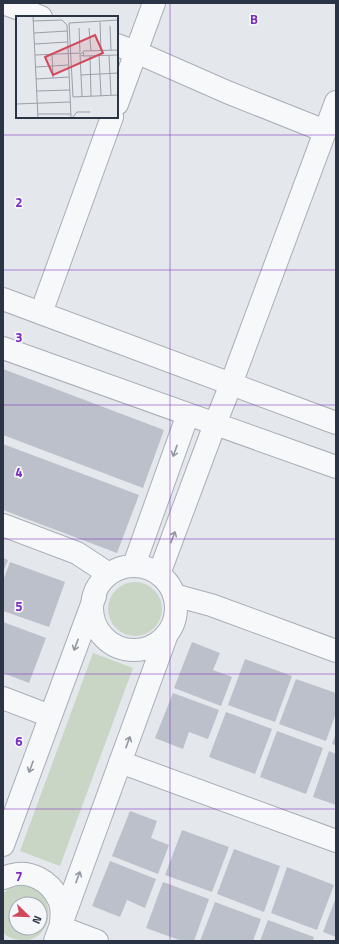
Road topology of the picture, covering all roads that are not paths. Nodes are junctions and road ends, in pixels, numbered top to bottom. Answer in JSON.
{"nodes":[{"id":1,"x":3,"y":3,"type":"edge"},
{"id":2,"x":154,"y":3,"type":"edge"},
{"id":3,"x":38,"y":16,"type":"edge"},
{"id":4,"x":126,"y":49,"type":"edge"},
{"id":5,"x":118,"y":98,"type":"edge"},
{"id":6,"x":336,"y":102,"type":"edge"},
{"id":7,"x":112,"y":118,"type":"edge"},
{"id":8,"x":325,"y":131,"type":"junction"},
{"id":9,"x":3,"y":299,"type":"edge"},
{"id":10,"x":42,"y":314,"type":"junction"},
{"id":11,"x":3,"y":348,"type":"edge"},
{"id":12,"x":231,"y":384,"type":"junction"},
{"id":13,"x":188,"y":414,"type":"junction"},
{"id":14,"x":336,"y":423,"type":"edge"},
{"id":15,"x":215,"y":424,"type":"junction"},
{"id":16,"x":336,"y":468,"type":"edge"},
{"id":17,"x":3,"y":525,"type":"edge"},
{"id":18,"x":134,"y":565,"type":"junction"},
{"id":19,"x":110,"y":574,"type":"junction"},
{"id":20,"x":159,"y":574,"type":"junction"},
{"id":21,"x":174,"y":595,"type":"junction"},
{"id":22,"x":95,"y":596,"type":"junction"},
{"id":23,"x":167,"y":634,"type":"junction"},
{"id":24,"x":336,"y":652,"type":"edge"},
{"id":25,"x":3,"y":698,"type":"edge"},
{"id":26,"x":50,"y":716,"type":"junction"},
{"id":27,"x":120,"y":762,"type":"junction"},
{"id":28,"x":336,"y":841,"type":"edge"},
{"id":29,"x":3,"y":845,"type":"edge"},
{"id":30,"x":3,"y":878,"type":"edge"},
{"id":31,"x":56,"y":936,"type":"edge"},
{"id":32,"x":96,"y":941,"type":"edge"}],
"edges":[{"from":1,"to":3,"type":"street"},
{"from":2,"to":4,"type":"street"},
{"from":4,"to":5,"type":"street"},
{"from":4,"to":8,"type":"street"},
{"from":6,"to":8,"type":"street"},
{"from":7,"to":10,"type":"street"},
{"from":8,"to":12,"type":"street"},
{"from":9,"to":10,"type":"street"},
{"from":10,"to":12,"type":"street"},
{"from":11,"to":13,"type":"street"},
{"from":12,"to":14,"type":"street"},
{"from":12,"to":15,"type":"street"},
{"from":13,"to":15,"type":"street"},
{"from":13,"to":18,"type":"street","one_way":true},
{"from":15,"to":16,"type":"street"},
{"from":20,"to":15,"type":"street","one_way":true},
{"from":17,"to":19,"type":"street"},
{"from":18,"to":19,"type":"street"},
{"from":18,"to":20,"type":"street"},
{"from":19,"to":22,"type":"street"},
{"from":20,"to":21,"type":"street"},
{"from":21,"to":23,"type":"street"},
{"from":21,"to":24,"type":"street"},
{"from":22,"to":23,"type":"street"},
{"from":22,"to":26,"type":"street","one_way":true},
{"from":27,"to":23,"type":"street","one_way":true},
{"from":25,"to":26,"type":"street"},
{"from":26,"to":29,"type":"street","one_way":true},
{"from":27,"to":28,"type":"street"},
{"from":31,"to":27,"type":"street","one_way":true},
{"from":30,"to":31,"type":"street"},
{"from":31,"to":32,"type":"street"}]}
